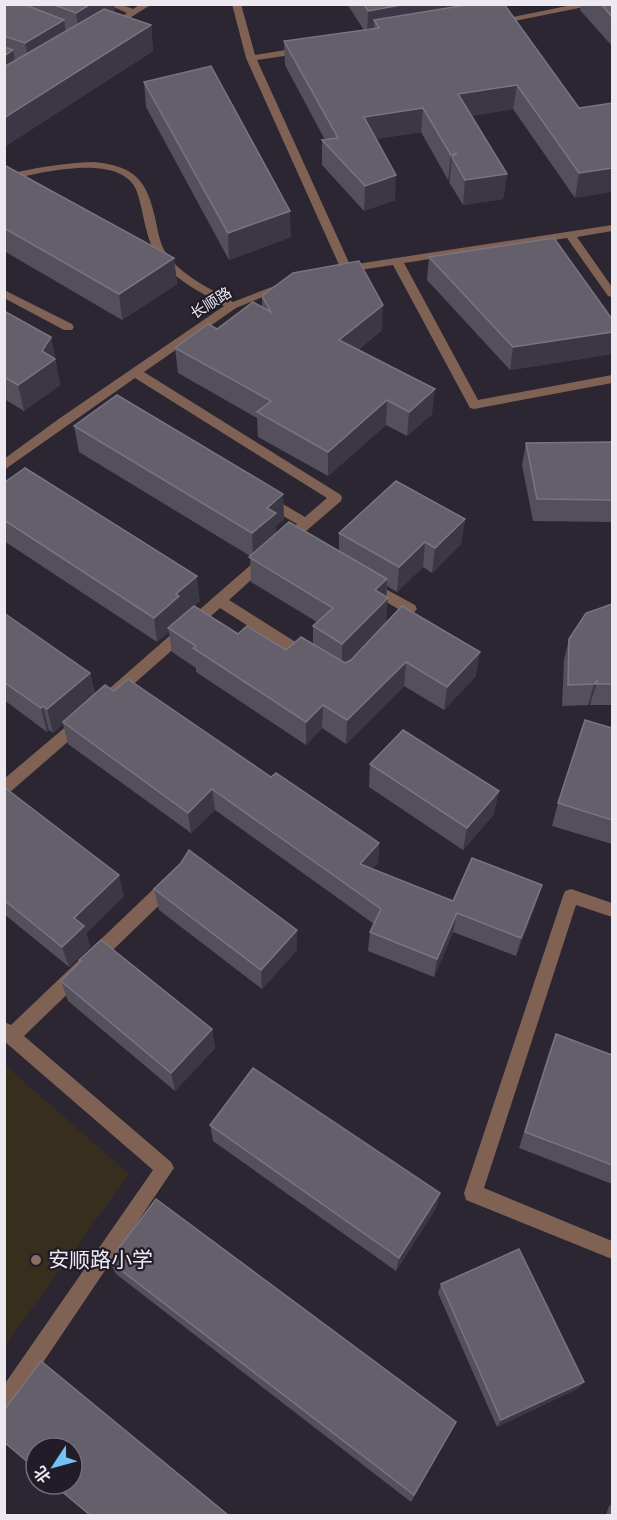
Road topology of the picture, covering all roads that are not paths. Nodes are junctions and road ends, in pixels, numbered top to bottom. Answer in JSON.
{"nodes":[{"id":1,"x":111,"y":4,"type":"edge"},
{"id":2,"x":148,"y":4,"type":"edge"},
{"id":3,"x":236,"y":4,"type":"edge"},
{"id":4,"x":595,"y":4,"type":"edge"},
{"id":5,"x":134,"y":13,"type":"junction"},
{"id":6,"x":484,"y":23,"type":"edge"},
{"id":7,"x":99,"y":34,"type":"edge"},
{"id":8,"x":309,"y":50,"type":"edge"},
{"id":9,"x":251,"y":58,"type":"junction"},
{"id":10,"x":4,"y":178,"type":"edge"},
{"id":11,"x":612,"y":228,"type":"edge"},
{"id":12,"x":570,"y":234,"type":"junction"},
{"id":13,"x":397,"y":261,"type":"junction"},
{"id":14,"x":302,"y":280,"type":"edge"},
{"id":15,"x":4,"y":293,"type":"edge"},
{"id":16,"x":612,"y":294,"type":"edge"},
{"id":17,"x":232,"y":306,"type":"junction"},
{"id":18,"x":68,"y":327,"type":"dead end"},
{"id":19,"x":135,"y":372,"type":"junction"},
{"id":20,"x":612,"y":380,"type":"edge"},
{"id":21,"x":4,"y":466,"type":"edge"},
{"id":22,"x":254,"y":492,"type":"edge"},
{"id":23,"x":305,"y":523,"type":"junction"},
{"id":24,"x":360,"y":579,"type":"edge"},
{"id":25,"x":220,"y":601,"type":"junction"},
{"id":26,"x":388,"y":632,"type":"edge"},
{"id":27,"x":324,"y":667,"type":"edge"},
{"id":28,"x":4,"y":789,"type":"edge"},
{"id":29,"x":177,"y":878,"type":"edge"},
{"id":30,"x":612,"y":910,"type":"edge"},
{"id":31,"x":8,"y":1033,"type":"edge"},
{"id":32,"x":612,"y":1250,"type":"edge"},
{"id":33,"x":4,"y":1403,"type":"edge"}],
"edges":[{"from":1,"to":5,"type":"street"},
{"from":2,"to":5,"type":"street"},
{"from":3,"to":9,"type":"street"},
{"from":4,"to":6,"type":"street"},
{"from":5,"to":7,"type":"street"},
{"from":8,"to":9,"type":"street"},
{"from":9,"to":13,"type":"street"},
{"from":10,"to":17,"type":"street"},
{"from":11,"to":12,"type":"street"},
{"from":12,"to":13,"type":"street"},
{"from":12,"to":16,"type":"street"},
{"from":13,"to":20,"type":"street"},
{"from":14,"to":17,"type":"street","name":"长顺路"},
{"from":15,"to":18,"type":"street"},
{"from":17,"to":19,"type":"street","name":"长顺路"},
{"from":19,"to":21,"type":"street","name":"长顺路"},
{"from":19,"to":23,"type":"street"},
{"from":22,"to":23,"type":"street"},
{"from":23,"to":25,"type":"street"},
{"from":24,"to":26,"type":"street"},
{"from":25,"to":27,"type":"street"},
{"from":25,"to":28,"type":"street"},
{"from":29,"to":31,"type":"street"},
{"from":30,"to":32,"type":"street"},
{"from":31,"to":33,"type":"street"}]}
